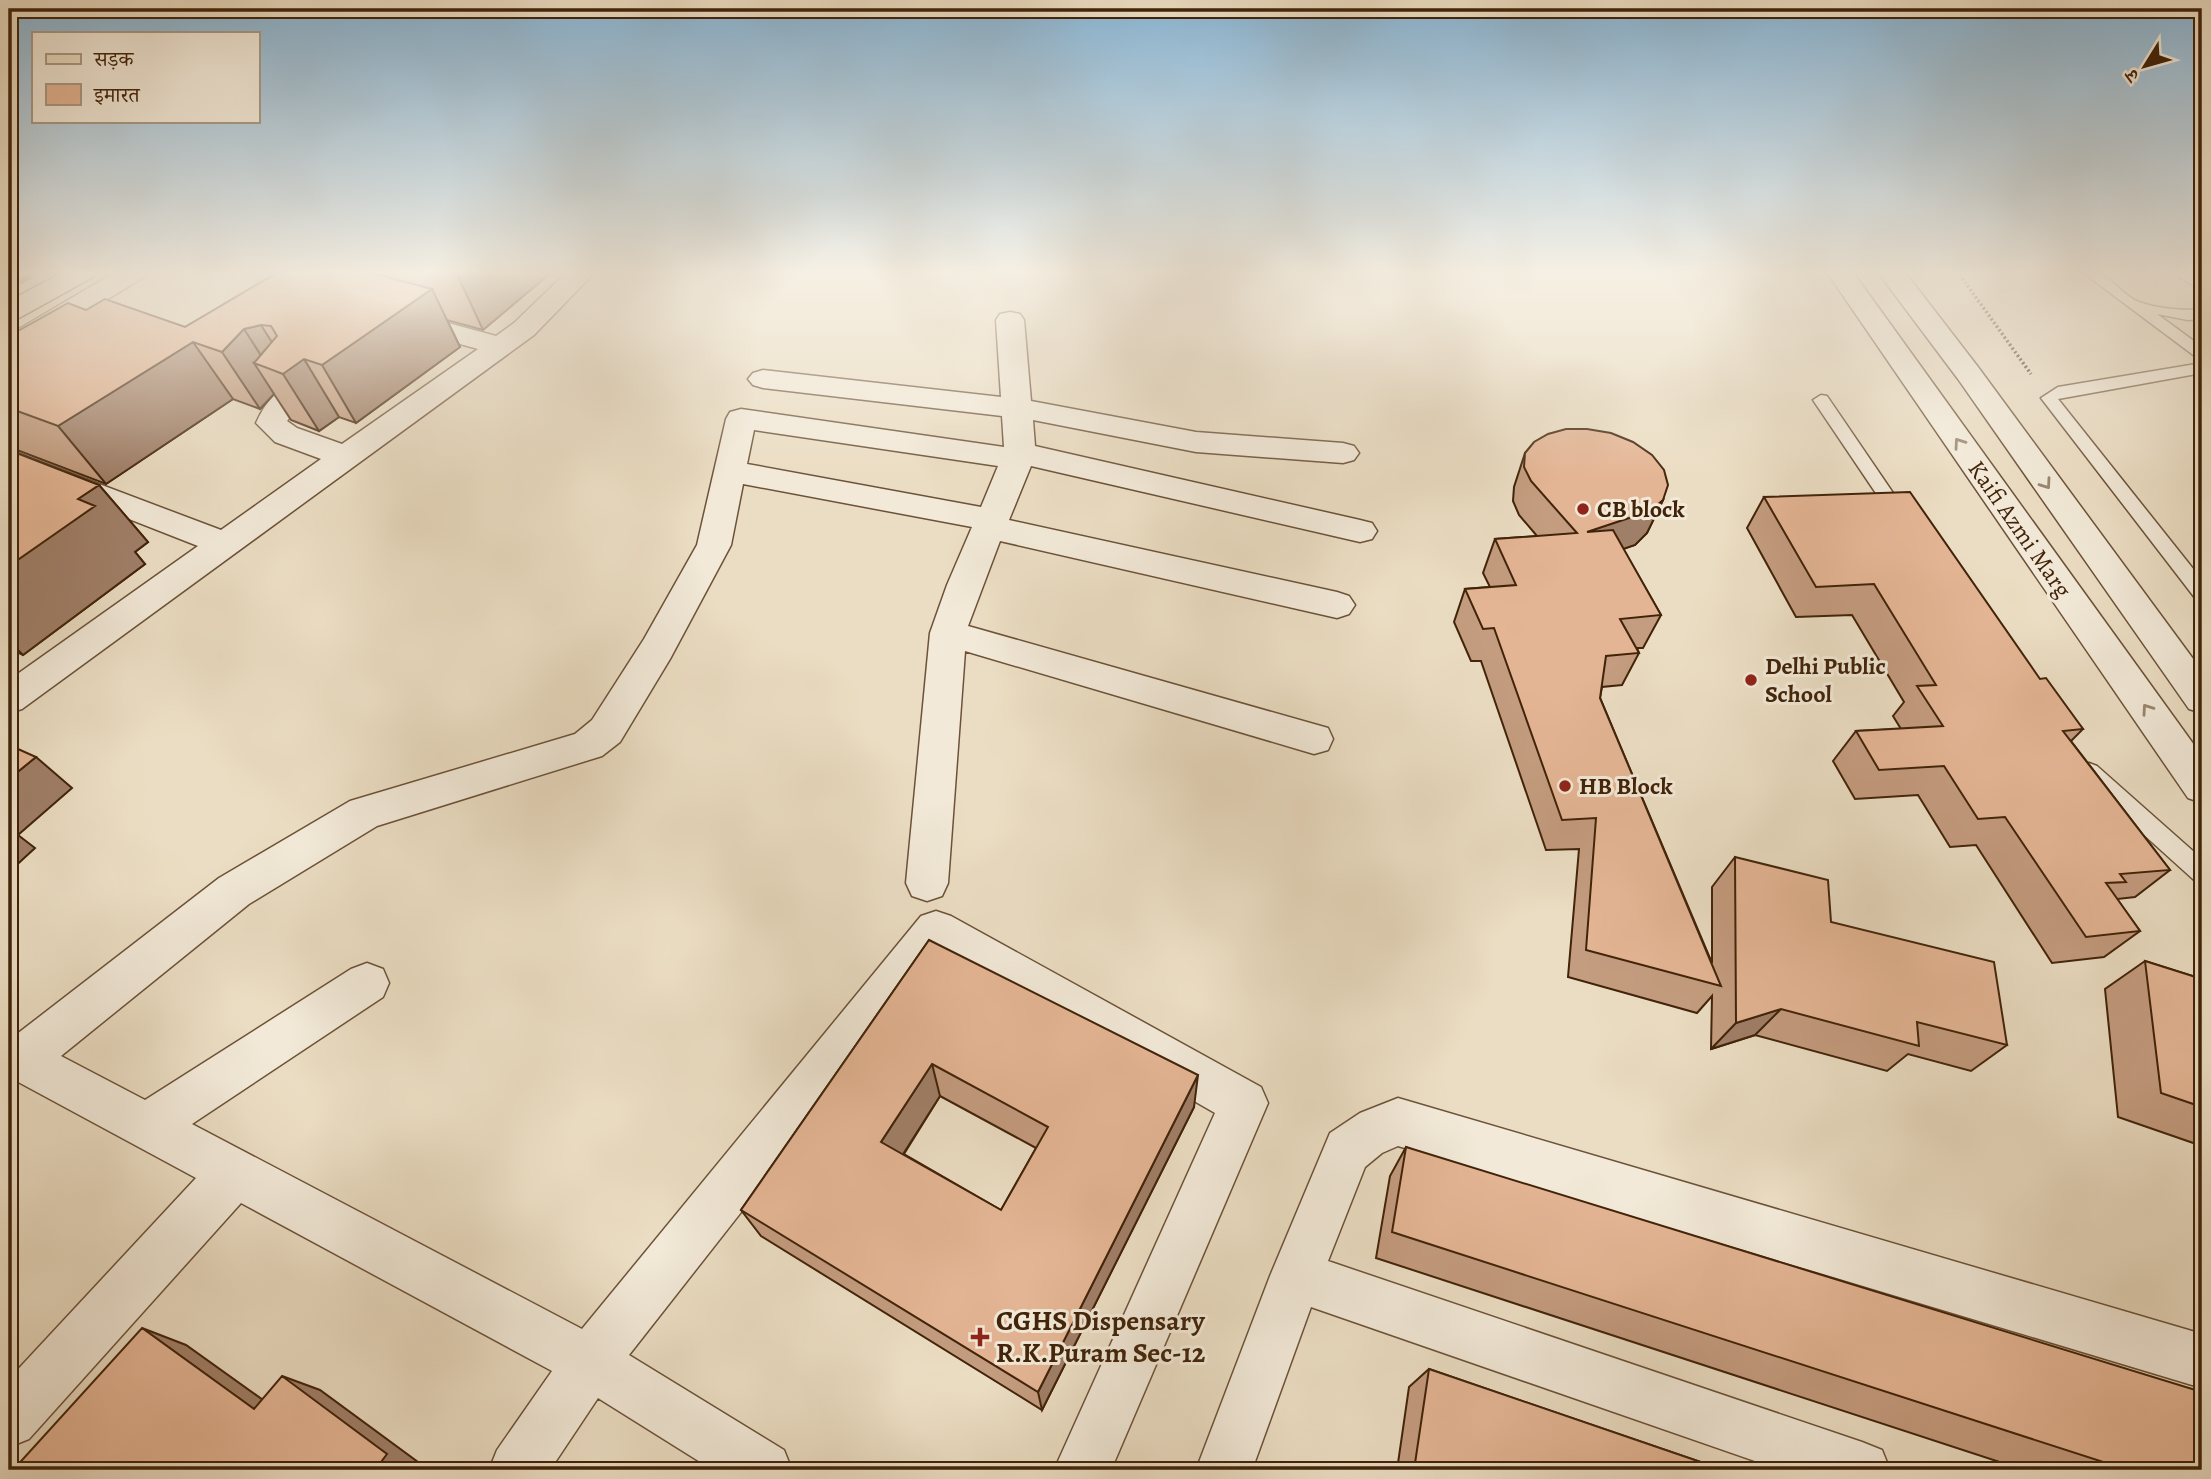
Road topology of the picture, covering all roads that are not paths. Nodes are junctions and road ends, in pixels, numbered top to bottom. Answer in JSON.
{"nodes":[{"id":1,"x":479,"y":340,"type":"edge"},
{"id":2,"x":509,"y":340,"type":"edge"},
{"id":3,"x":1012,"y":340,"type":"edge"},
{"id":4,"x":1888,"y":340,"type":"edge"},
{"id":5,"x":1943,"y":340,"type":"edge"},
{"id":6,"x":2183,"y":340,"type":"edge"},
{"id":7,"x":501,"y":346,"type":"junction"},
{"id":8,"x":2202,"y":354,"type":"edge"},
{"id":9,"x":2202,"y":368,"type":"edge"},
{"id":10,"x":763,"y":379,"type":"dead end"},
{"id":11,"x":295,"y":392,"type":"edge"},
{"id":12,"x":1821,"y":400,"type":"dead end"},
{"id":13,"x":1018,"y":408,"type":"junction"},
{"id":14,"x":1343,"y":453,"type":"dead end"},
{"id":15,"x":1018,"y":456,"type":"junction"},
{"id":16,"x":346,"y":457,"type":"junction"},
{"id":17,"x":9,"y":460,"type":"edge"},
{"id":18,"x":731,"y":471,"type":"junction"},
{"id":19,"x":990,"y":523,"type":"junction"},
{"id":20,"x":1360,"y":531,"type":"dead end"},
{"id":21,"x":1915,"y":537,"type":"edge"},
{"id":22,"x":225,"y":544,"type":"junction"},
{"id":23,"x":2202,"y":593,"type":"edge"},
{"id":24,"x":1337,"y":605,"type":"dead end"},
{"id":25,"x":948,"y":633,"type":"junction"},
{"id":26,"x":9,"y":699,"type":"edge"},
{"id":27,"x":2202,"y":699,"type":"edge"},
{"id":28,"x":1314,"y":739,"type":"dead end"},
{"id":29,"x":2077,"y":762,"type":"edge"},
{"id":30,"x":2202,"y":787,"type":"edge"},
{"id":31,"x":2202,"y":873,"type":"edge"},
{"id":32,"x":927,"y":883,"type":"dead end"},
{"id":33,"x":367,"y":983,"type":"dead end"},
{"id":34,"x":15,"y":1056,"type":"edge"},
{"id":35,"x":147,"y":1126,"type":"junction"},
{"id":36,"x":235,"y":1172,"type":"junction"},
{"id":37,"x":1296,"y":1276,"type":"junction"},
{"id":38,"x":2202,"y":1360,"type":"edge"},
{"id":39,"x":590,"y":1362,"type":"junction"},
{"id":40,"x":9,"y":1419,"type":"edge"},
{"id":41,"x":517,"y":1470,"type":"edge"},
{"id":42,"x":764,"y":1470,"type":"edge"},
{"id":43,"x":1082,"y":1470,"type":"edge"},
{"id":44,"x":1224,"y":1470,"type":"edge"},
{"id":45,"x":1862,"y":1470,"type":"edge"}],
"edges":[{"from":1,"to":7,"type":"street"},
{"from":2,"to":7,"type":"street"},
{"from":3,"to":13,"type":"street"},
{"from":30,"to":4,"type":"street","name":"Kaifi Azmi Marg","one_way":true},
{"from":5,"to":27,"type":"street","one_way":true},
{"from":6,"to":8,"type":"lane"},
{"from":7,"to":16,"type":"street"},
{"from":9,"to":23,"type":"lane"},
{"from":10,"to":13,"type":"street"},
{"from":11,"to":16,"type":"street"},
{"from":12,"to":21,"type":"lane"},
{"from":13,"to":14,"type":"street"},
{"from":13,"to":15,"type":"street"},
{"from":15,"to":18,"type":"street"},
{"from":15,"to":19,"type":"street"},
{"from":15,"to":20,"type":"street"},
{"from":16,"to":22,"type":"street"},
{"from":17,"to":22,"type":"street"},
{"from":18,"to":19,"type":"street"},
{"from":18,"to":34,"type":"street"},
{"from":19,"to":24,"type":"street"},
{"from":19,"to":25,"type":"street"},
{"from":22,"to":26,"type":"street"},
{"from":25,"to":28,"type":"street"},
{"from":25,"to":32,"type":"street"},
{"from":29,"to":31,"type":"lane"},
{"from":33,"to":35,"type":"street"},
{"from":34,"to":35,"type":"street"},
{"from":35,"to":36,"type":"street"},
{"from":36,"to":39,"type":"street"},
{"from":36,"to":40,"type":"street"},
{"from":37,"to":38,"type":"street"},
{"from":37,"to":44,"type":"street"},
{"from":37,"to":45,"type":"street"},
{"from":39,"to":41,"type":"street"},
{"from":39,"to":42,"type":"street"},
{"from":39,"to":43,"type":"street"}]}
